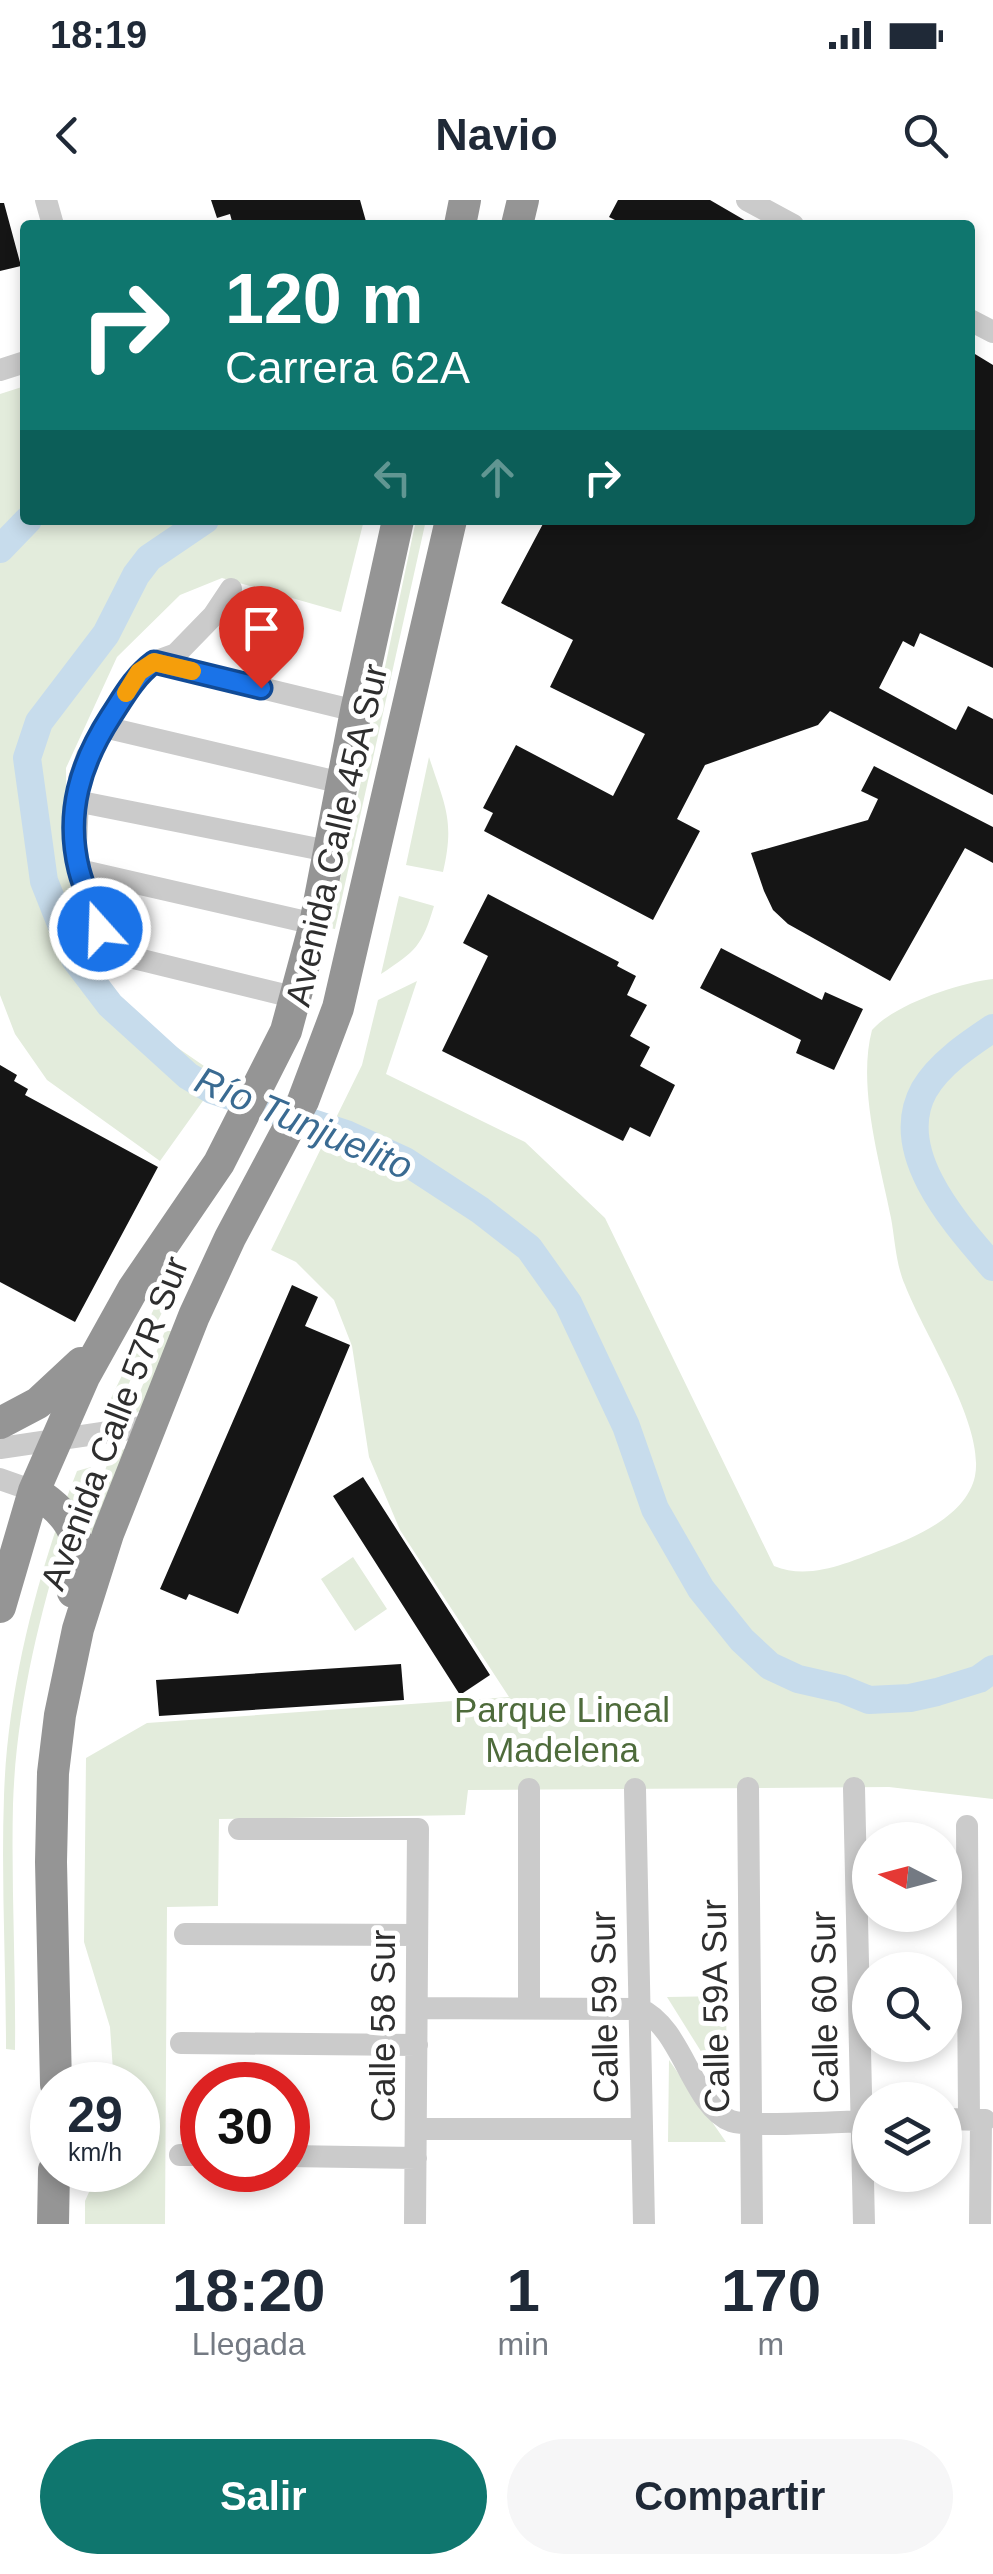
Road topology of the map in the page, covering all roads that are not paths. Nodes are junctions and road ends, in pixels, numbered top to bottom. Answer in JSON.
{"nodes":[{"id":1,"x":747,"y":200,"type":"edge"},
{"id":2,"x":785,"y":220,"type":"edge"},
{"id":3,"x":397,"y":525,"type":"edge"},
{"id":4,"x":449,"y":525,"type":"edge"},
{"id":5,"x":231,"y":589,"type":"dead end"},
{"id":6,"x":154,"y":662,"type":"junction"},
{"id":7,"x":356,"y":711,"type":"junction"},
{"id":8,"x":104,"y":727,"type":"junction"},
{"id":9,"x":342,"y":783,"type":"junction"},
{"id":10,"x":76,"y":802,"type":"junction"},
{"id":11,"x":328,"y":851,"type":"junction"},
{"id":12,"x":79,"y":870,"type":"junction"},
{"id":13,"x":315,"y":924,"type":"junction"},
{"id":14,"x":297,"y":998,"type":"junction"},
{"id":15,"x":230,"y":1145,"type":"joint"},
{"id":16,"x":273,"y":1159,"type":"joint"},
{"id":17,"x":107,"y":1333,"type":"junction"},
{"id":18,"x":0,"y":1423,"type":"edge"},
{"id":19,"x":149,"y":1426,"type":"junction"},
{"id":20,"x":54,"y":1440,"type":"junction"},
{"id":21,"x":0,"y":1448,"type":"edge"},
{"id":22,"x":0,"y":1479,"type":"edge"},
{"id":23,"x":34,"y":1492,"type":"junction"},
{"id":24,"x":0,"y":1518,"type":"edge"},
{"id":25,"x":2,"y":1599,"type":"edge"},
{"id":26,"x":748,"y":1788,"type":"dead end"},
{"id":27,"x":854,"y":1788,"type":"dead end"},
{"id":28,"x":529,"y":1789,"type":"dead end"},
{"id":29,"x":635,"y":1789,"type":"dead end"},
{"id":30,"x":966,"y":1826,"type":"dead end"},
{"id":31,"x":238,"y":1830,"type":"dead end"},
{"id":32,"x":53,"y":1886,"type":"junction"},
{"id":33,"x":185,"y":1934,"type":"dead end"},
{"id":34,"x":417,"y":1935,"type":"junction"},
{"id":35,"x":417,"y":2008,"type":"junction"},
{"id":36,"x":528,"y":2008,"type":"junction"},
{"id":37,"x":640,"y":2009,"type":"junction"},
{"id":38,"x":181,"y":2042,"type":"dead end"},
{"id":39,"x":416,"y":2045,"type":"junction"},
{"id":40,"x":56,"y":2062,"type":"edge"},
{"id":41,"x":865,"y":2082,"type":"edge"},
{"id":42,"x":981,"y":2119,"type":"edge"},
{"id":43,"x":852,"y":2121,"type":"edge"},
{"id":44,"x":751,"y":2122,"type":"junction"},
{"id":45,"x":416,"y":2129,"type":"junction"},
{"id":46,"x":642,"y":2129,"type":"junction"},
{"id":47,"x":310,"y":2156,"type":"edge"},
{"id":48,"x":416,"y":2158,"type":"junction"},
{"id":49,"x":54,"y":2192,"type":"edge"},
{"id":50,"x":865,"y":2192,"type":"edge"},
{"id":51,"x":53,"y":2224,"type":"edge"},
{"id":52,"x":415,"y":2224,"type":"edge"},
{"id":53,"x":644,"y":2224,"type":"edge"},
{"id":54,"x":752,"y":2224,"type":"edge"},
{"id":55,"x":864,"y":2224,"type":"edge"},
{"id":56,"x":980,"y":2224,"type":"edge"}],
"edges":[{"from":1,"to":2,"type":"street"},
{"from":3,"to":7,"type":"highway","name":"Avenida Calle 45A Sur"},
{"from":4,"to":16,"type":"highway","name":"Avenida Calle 45A Sur"},
{"from":5,"to":6,"type":"street"},
{"from":6,"to":7,"type":"street"},
{"from":6,"to":8,"type":"street"},
{"from":7,"to":9,"type":"highway","name":"Avenida Calle 45A Sur"},
{"from":8,"to":9,"type":"street"},
{"from":8,"to":10,"type":"street"},
{"from":9,"to":11,"type":"highway","name":"Avenida Calle 45A Sur"},
{"from":10,"to":11,"type":"street"},
{"from":10,"to":12,"type":"street"},
{"from":11,"to":13,"type":"highway","name":"Avenida Calle 45A Sur"},
{"from":12,"to":13,"type":"street"},
{"from":12,"to":14,"type":"street"},
{"from":13,"to":14,"type":"highway","name":"Avenida Calle 45A Sur"},
{"from":14,"to":15,"type":"highway","name":"Avenida Calle 45A Sur"},
{"from":15,"to":17,"type":"highway","name":"Avenida Calle 57R Sur"},
{"from":16,"to":19,"type":"highway","name":"Avenida Calle 57R Sur"},
{"from":17,"to":18,"type":"highway"},
{"from":17,"to":20,"type":"highway","name":"Avenida Calle 57R Sur"},
{"from":19,"to":20,"type":"street"},
{"from":19,"to":32,"type":"highway","name":"Avenida Calle 57R Sur"},
{"from":20,"to":21,"type":"street"},
{"from":20,"to":23,"type":"highway","name":"Avenida Calle 57R Sur"},
{"from":22,"to":23,"type":"street"},
{"from":23,"to":25,"type":"highway","name":"Avenida Calle 57R Sur"},
{"from":23,"to":32,"type":"highway"},
{"from":24,"to":25,"type":"highway"},
{"from":26,"to":44,"type":"street","name":"Calle 59A Sur"},
{"from":27,"to":41,"type":"street","name":"Calle 60 Sur"},
{"from":28,"to":36,"type":"street"},
{"from":29,"to":37,"type":"street","name":"Calle 59 Sur"},
{"from":30,"to":42,"type":"street"},
{"from":31,"to":34,"type":"street","name":"Calle 58 Sur"},
{"from":32,"to":40,"type":"highway","name":"Avenida Calle 57R Sur"},
{"from":33,"to":34,"type":"street"},
{"from":34,"to":35,"type":"street","name":"Calle 58 Sur"},
{"from":35,"to":36,"type":"street"},
{"from":35,"to":39,"type":"street","name":"Calle 58 Sur"},
{"from":36,"to":37,"type":"street"},
{"from":37,"to":44,"type":"street"},
{"from":37,"to":46,"type":"street","name":"Calle 59 Sur"},
{"from":38,"to":39,"type":"street"},
{"from":39,"to":45,"type":"street","name":"Calle 58 Sur"},
{"from":42,"to":56,"type":"street"},
{"from":43,"to":44,"type":"street"},
{"from":44,"to":54,"type":"street","name":"Calle 59A Sur"},
{"from":45,"to":46,"type":"street"},
{"from":45,"to":48,"type":"street","name":"Calle 58 Sur"},
{"from":46,"to":53,"type":"street","name":"Calle 59 Sur"},
{"from":47,"to":48,"type":"street"},
{"from":48,"to":52,"type":"street","name":"Calle 58 Sur"},
{"from":49,"to":51,"type":"highway"},
{"from":50,"to":55,"type":"street","name":"Calle 60 Sur"}]}
